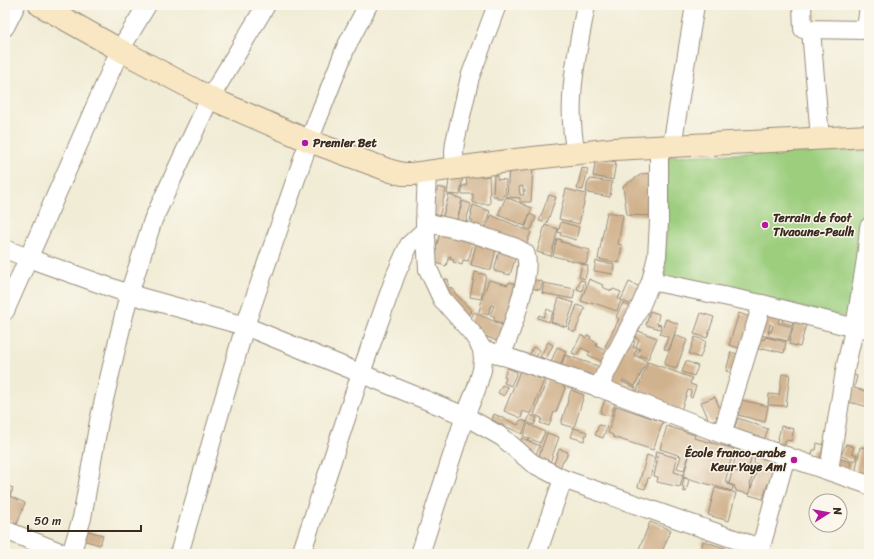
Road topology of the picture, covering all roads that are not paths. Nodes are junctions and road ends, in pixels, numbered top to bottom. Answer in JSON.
{"nodes":[{"id":1,"x":16,"y":5,"type":"edge"},
{"id":2,"x":40,"y":5,"type":"edge"},
{"id":3,"x":147,"y":5,"type":"edge"},
{"id":4,"x":266,"y":5,"type":"edge"},
{"id":5,"x":368,"y":5,"type":"edge"},
{"id":6,"x":497,"y":5,"type":"edge"},
{"id":7,"x":586,"y":5,"type":"edge"},
{"id":8,"x":695,"y":5,"type":"edge"},
{"id":9,"x":802,"y":5,"type":"edge"},
{"id":10,"x":869,"y":5,"type":"edge"},
{"id":11,"x":5,"y":27,"type":"edge"},
{"id":12,"x":811,"y":30,"type":"junction"},
{"id":13,"x":867,"y":30,"type":"edge"},
{"id":14,"x":120,"y":50,"type":"junction"},
{"id":15,"x":210,"y":98,"type":"junction"},
{"id":16,"x":869,"y":136,"type":"edge"},
{"id":17,"x":820,"y":138,"type":"junction"},
{"id":18,"x":309,"y":141,"type":"junction"},
{"id":19,"x":665,"y":146,"type":"junction"},
{"id":20,"x":576,"y":153,"type":"junction"},
{"id":21,"x":456,"y":168,"type":"junction"},
{"id":22,"x":427,"y":172,"type":"junction"},
{"id":23,"x":426,"y":226,"type":"junction"},
{"id":24,"x":869,"y":227,"type":"edge"},
{"id":25,"x":5,"y":249,"type":"edge"},
{"id":26,"x":28,"y":258,"type":"junction"},
{"id":27,"x":868,"y":258,"type":"edge"},
{"id":28,"x":651,"y":281,"type":"junction"},
{"id":29,"x":129,"y":294,"type":"junction"},
{"id":30,"x":762,"y":304,"type":"junction"},
{"id":31,"x":5,"y":311,"type":"edge"},
{"id":32,"x":245,"y":326,"type":"junction"},
{"id":33,"x":862,"y":329,"type":"edge"},
{"id":34,"x":482,"y":349,"type":"junction"},
{"id":35,"x":501,"y":356,"type":"junction"},
{"id":36,"x":361,"y":373,"type":"junction"},
{"id":37,"x":598,"y":388,"type":"junction"},
{"id":38,"x":465,"y":416,"type":"junction"},
{"id":39,"x":722,"y":434,"type":"junction"},
{"id":40,"x":786,"y":456,"type":"junction"},
{"id":41,"x":829,"y":470,"type":"junction"},
{"id":42,"x":563,"y":479,"type":"junction"},
{"id":43,"x":869,"y":485,"type":"edge"},
{"id":44,"x":5,"y":530,"type":"edge"},
{"id":45,"x":760,"y":551,"type":"edge"},
{"id":46,"x":65,"y":554,"type":"edge"},
{"id":47,"x":71,"y":554,"type":"edge"},
{"id":48,"x":179,"y":554,"type":"edge"},
{"id":49,"x":301,"y":554,"type":"edge"},
{"id":50,"x":420,"y":554,"type":"edge"},
{"id":51,"x":537,"y":554,"type":"edge"}],
"edges":[{"from":1,"to":11,"type":"street"},
{"from":2,"to":14,"type":"street"},
{"from":3,"to":14,"type":"street"},
{"from":4,"to":15,"type":"street"},
{"from":5,"to":18,"type":"street"},
{"from":6,"to":21,"type":"street"},
{"from":7,"to":20,"type":"street"},
{"from":8,"to":19,"type":"street"},
{"from":9,"to":12,"type":"street"},
{"from":10,"to":13,"type":"street"},
{"from":12,"to":13,"type":"street"},
{"from":12,"to":17,"type":"street"},
{"from":14,"to":15,"type":"street"},
{"from":14,"to":26,"type":"street"},
{"from":15,"to":18,"type":"street"},
{"from":15,"to":29,"type":"street"},
{"from":16,"to":17,"type":"street"},
{"from":17,"to":19,"type":"street"},
{"from":18,"to":22,"type":"street"},
{"from":18,"to":32,"type":"street"},
{"from":19,"to":20,"type":"street"},
{"from":19,"to":28,"type":"street"},
{"from":20,"to":21,"type":"street"},
{"from":21,"to":22,"type":"street"},
{"from":22,"to":23,"type":"street"},
{"from":23,"to":34,"type":"street"},
{"from":23,"to":35,"type":"street"},
{"from":23,"to":36,"type":"street"},
{"from":24,"to":27,"type":"street"},
{"from":25,"to":26,"type":"street"},
{"from":26,"to":29,"type":"street"},
{"from":26,"to":31,"type":"street"},
{"from":27,"to":33,"type":"street"},
{"from":28,"to":30,"type":"street"},
{"from":28,"to":37,"type":"street"},
{"from":29,"to":32,"type":"street"},
{"from":29,"to":47,"type":"street"},
{"from":30,"to":33,"type":"street"},
{"from":30,"to":39,"type":"street"},
{"from":32,"to":36,"type":"street"},
{"from":32,"to":48,"type":"street"},
{"from":33,"to":41,"type":"street"},
{"from":34,"to":35,"type":"street"},
{"from":34,"to":38,"type":"street"},
{"from":35,"to":37,"type":"street"},
{"from":36,"to":38,"type":"street"},
{"from":36,"to":49,"type":"street"},
{"from":37,"to":39,"type":"street"},
{"from":38,"to":42,"type":"street"},
{"from":38,"to":50,"type":"street"},
{"from":39,"to":40,"type":"street"},
{"from":40,"to":41,"type":"street"},
{"from":40,"to":45,"type":"street"},
{"from":41,"to":43,"type":"street"},
{"from":42,"to":45,"type":"street"},
{"from":42,"to":51,"type":"street"},
{"from":44,"to":46,"type":"street"}]}
